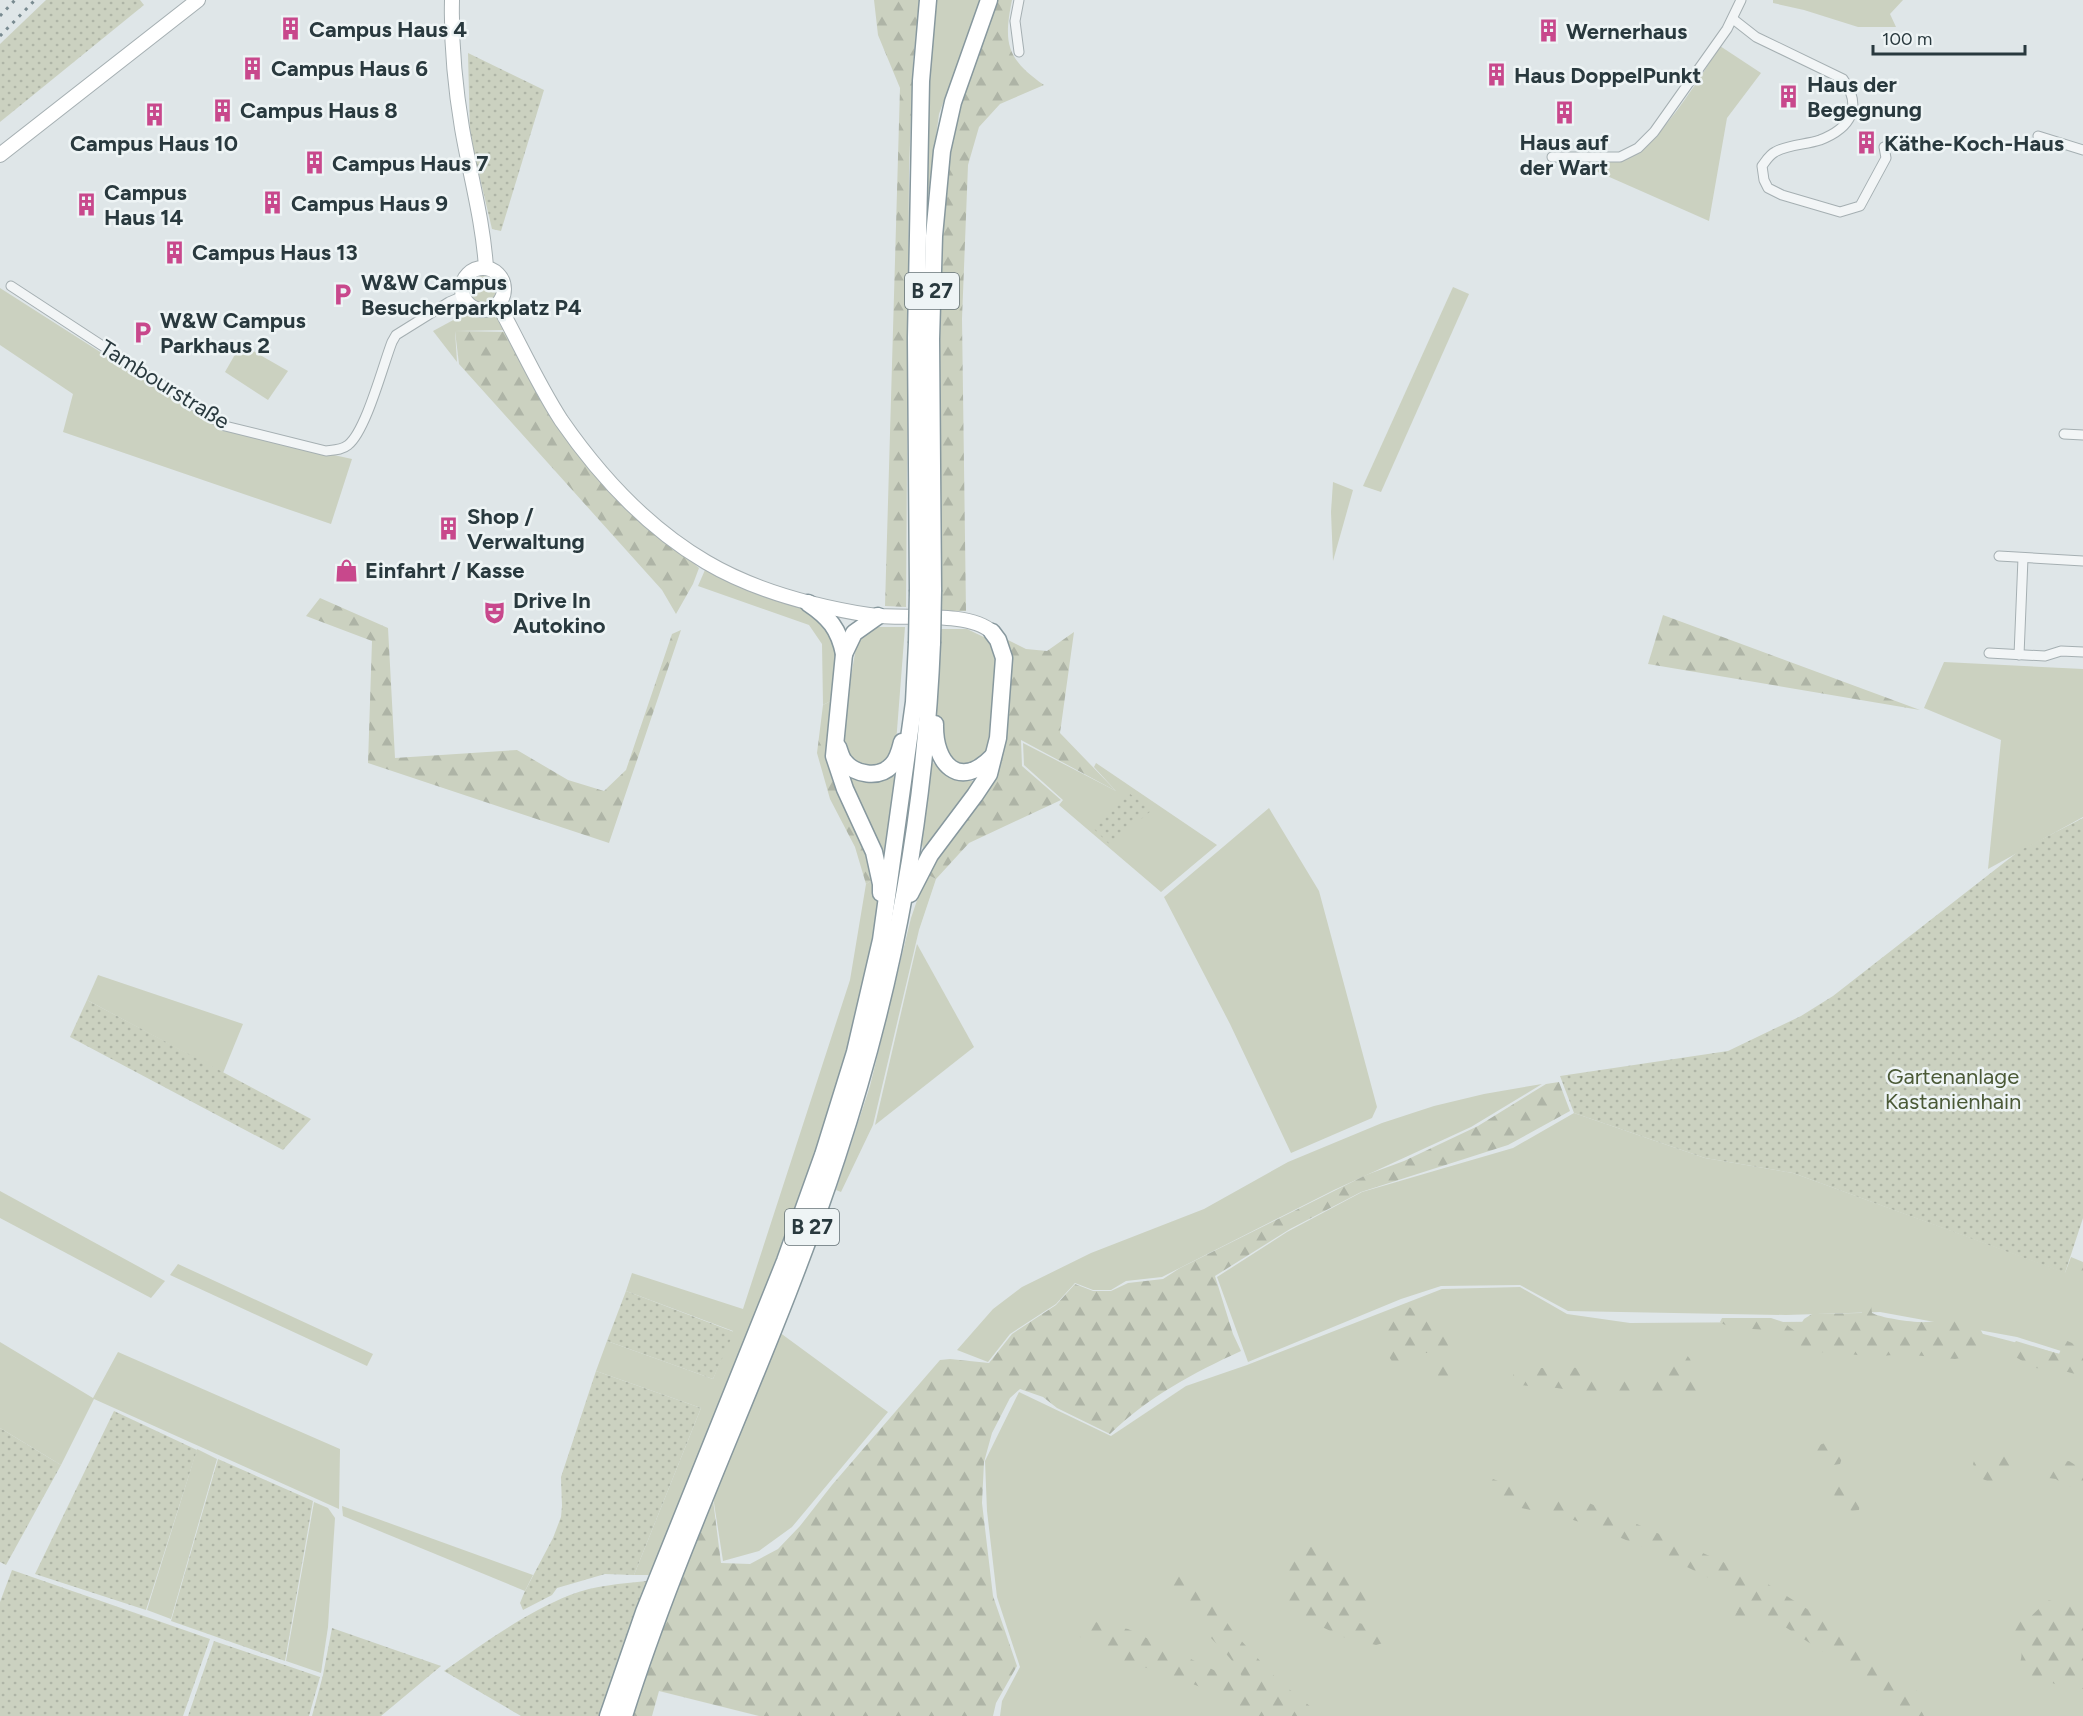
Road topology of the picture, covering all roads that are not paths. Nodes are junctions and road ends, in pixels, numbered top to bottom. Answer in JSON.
{"nodes":[{"id":1,"x":198,"y":0,"type":"edge"},
{"id":2,"x":452,"y":0,"type":"edge"},
{"id":3,"x":928,"y":0,"type":"edge"},
{"id":4,"x":989,"y":0,"type":"edge"},
{"id":5,"x":1019,"y":0,"type":"edge"},
{"id":6,"x":1741,"y":0,"type":"edge"},
{"id":7,"x":1733,"y":20,"type":"junction"},
{"id":8,"x":1019,"y":52,"type":"dead end"},
{"id":9,"x":2038,"y":136,"type":"dead end"},
{"id":10,"x":1884,"y":147,"type":"dead end"},
{"id":11,"x":2083,"y":150,"type":"edge"},
{"id":12,"x":0,"y":155,"type":"edge"},
{"id":13,"x":1552,"y":157,"type":"dead end"},
{"id":14,"x":486,"y":268,"type":"junction"},
{"id":15,"x":11,"y":286,"type":"dead end"},
{"id":16,"x":463,"y":296,"type":"junction"},
{"id":17,"x":498,"y":304,"type":"junction"},
{"id":18,"x":2064,"y":434,"type":"dead end"},
{"id":19,"x":2083,"y":435,"type":"edge"},
{"id":20,"x":1999,"y":556,"type":"dead end"},
{"id":21,"x":2023,"y":558,"type":"junction"},
{"id":22,"x":2083,"y":561,"type":"edge"},
{"id":23,"x":925,"y":590,"type":"junction"},
{"id":24,"x":808,"y":603,"type":"junction"},
{"id":25,"x":878,"y":616,"type":"junction"},
{"id":26,"x":992,"y":632,"type":"joint"},
{"id":27,"x":2083,"y":652,"type":"edge"},
{"id":28,"x":1989,"y":653,"type":"dead end"},
{"id":29,"x":844,"y":654,"type":"junction"},
{"id":30,"x":2019,"y":655,"type":"junction"},
{"id":31,"x":922,"y":703,"type":"junction"},
{"id":32,"x":835,"y":739,"type":"junction"},
{"id":33,"x":993,"y":756,"type":"junction"},
{"id":34,"x":903,"y":907,"type":"junction"},
{"id":35,"x":881,"y":940,"type":"junction"},
{"id":36,"x":682,"y":1535,"type":"junction"},
{"id":37,"x":651,"y":1614,"type":"junction"},
{"id":38,"x":608,"y":1716,"type":"edge"},
{"id":39,"x":624,"y":1716,"type":"edge"}],
"edges":[{"from":1,"to":12,"type":"main road"},
{"from":2,"to":14,"type":"main road"},
{"from":3,"to":23,"type":"highway","number":"B 27"},
{"from":4,"to":23,"type":"highway","number":"B 27"},
{"from":5,"to":8,"type":"street"},
{"from":6,"to":7,"type":"street"},
{"from":7,"to":10,"type":"street"},
{"from":7,"to":13,"type":"street"},
{"from":9,"to":11,"type":"street"},
{"from":14,"to":16,"type":"main road"},
{"from":14,"to":17,"type":"main road"},
{"from":15,"to":16,"type":"street","name":"Tambourstraße"},
{"from":16,"to":17,"type":"main road"},
{"from":17,"to":24,"type":"main road"},
{"from":18,"to":19,"type":"street"},
{"from":20,"to":21,"type":"street"},
{"from":21,"to":22,"type":"street"},
{"from":21,"to":30,"type":"street"},
{"from":23,"to":31,"type":"highway","number":"B 27","bridge":true},
{"from":24,"to":25,"type":"main road"},
{"from":24,"to":29,"type":"highway","number":"B 27"},
{"from":25,"to":26,"type":"main road"},
{"from":25,"to":29,"type":"highway","number":"B 27"},
{"from":26,"to":33,"type":"highway","number":"B 27"},
{"from":27,"to":30,"type":"street"},
{"from":28,"to":30,"type":"street"},
{"from":29,"to":32,"type":"highway","number":"B 27"},
{"from":31,"to":32,"type":"highway","number":"B 27"},
{"from":31,"to":33,"type":"highway","number":"B 27"},
{"from":31,"to":34,"type":"highway","number":"B 27"},
{"from":31,"to":35,"type":"highway","number":"B 27"},
{"from":32,"to":35,"type":"highway","number":"B 27"},
{"from":33,"to":34,"type":"highway","number":"B 27"},
{"from":34,"to":36,"type":"highway","number":"B 27"},
{"from":35,"to":36,"type":"highway","number":"B 27"},
{"from":36,"to":37,"type":"highway","number":"B 27"},
{"from":37,"to":38,"type":"highway","number":"B 27"},
{"from":37,"to":39,"type":"highway","number":"B 27"}]}
